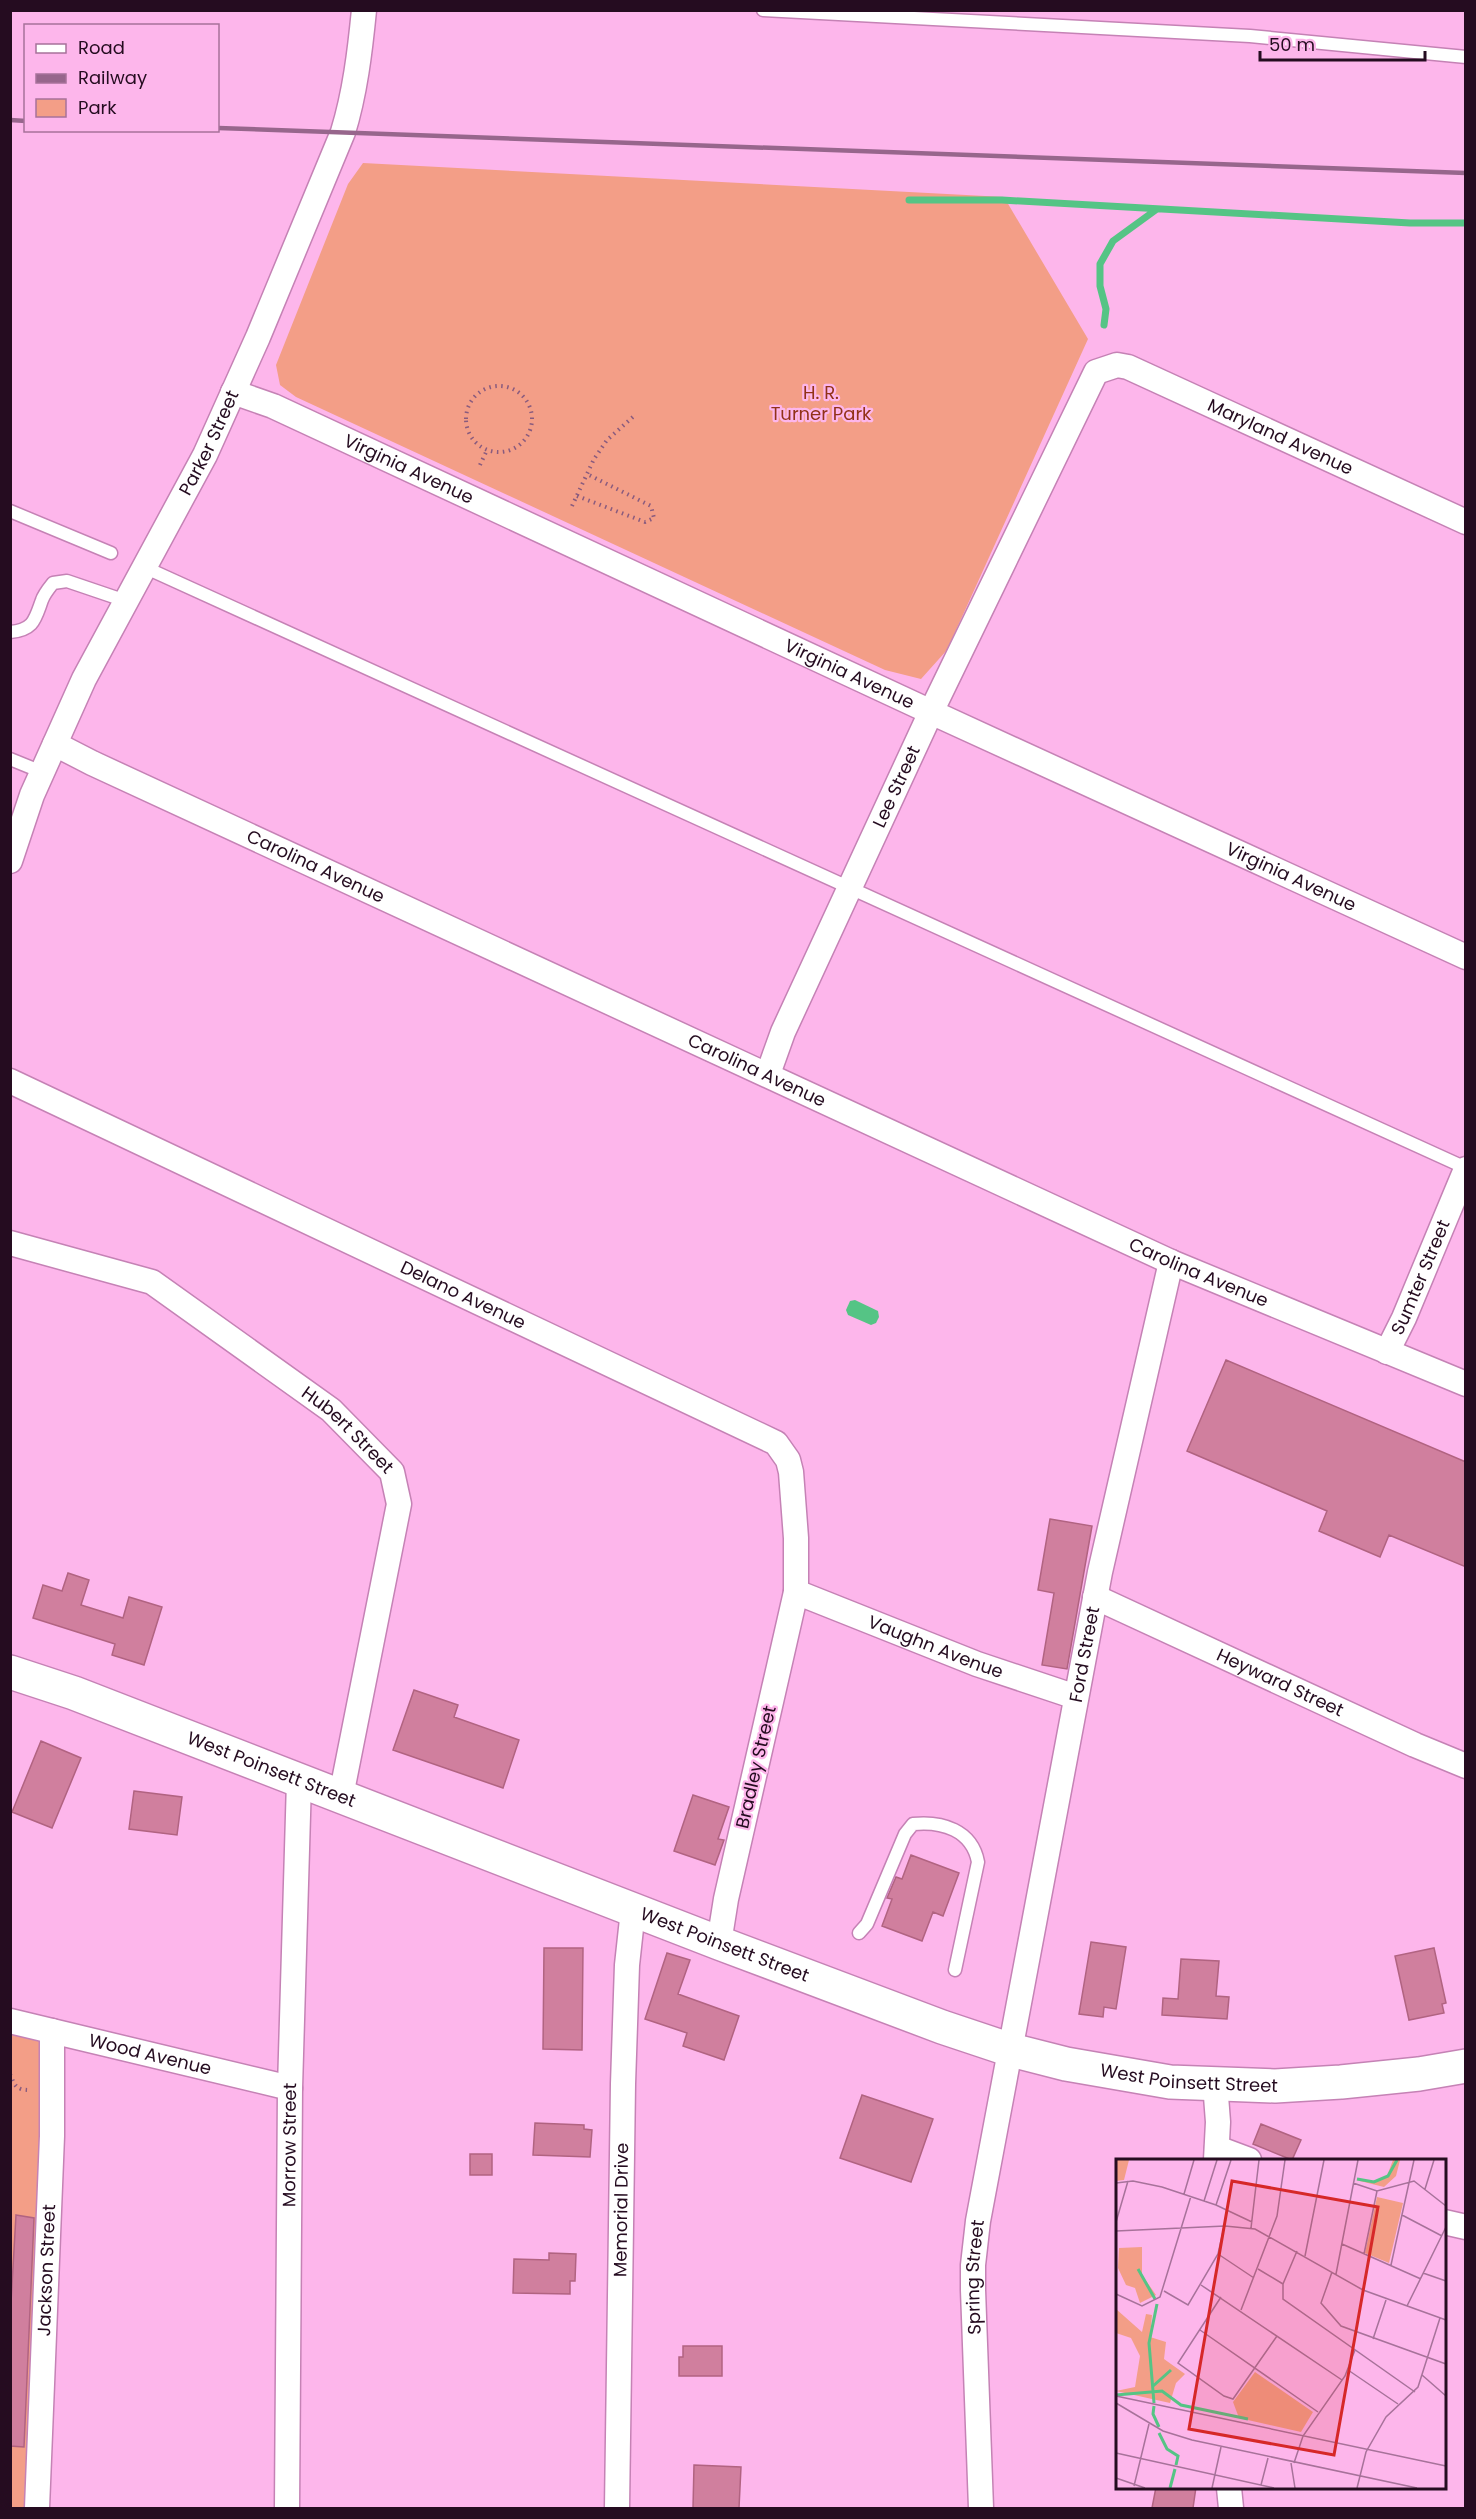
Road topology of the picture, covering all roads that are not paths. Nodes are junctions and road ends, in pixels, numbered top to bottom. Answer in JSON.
{"nodes":[{"id":1,"x":364,"y":10,"type":"edge"},
{"id":2,"x":763,"y":10,"type":"edge"},
{"id":3,"x":1466,"y":57,"type":"edge"},
{"id":4,"x":1096,"y":372,"type":"joint"},
{"id":5,"x":233,"y":392,"type":"junction"},
{"id":6,"x":10,"y":511,"type":"edge"},
{"id":7,"x":1466,"y":522,"type":"edge"},
{"id":8,"x":111,"y":553,"type":"dead end"},
{"id":9,"x":144,"y":567,"type":"junction"},
{"id":10,"x":126,"y":601,"type":"junction"},
{"id":11,"x":10,"y":632,"type":"edge"},
{"id":12,"x":931,"y":712,"type":"junction"},
{"id":13,"x":55,"y":744,"type":"junction"},
{"id":14,"x":10,"y":759,"type":"edge"},
{"id":15,"x":42,"y":772,"type":"junction"},
{"id":16,"x":11,"y":858,"type":"edge"},
{"id":17,"x":850,"y":886,"type":"junction"},
{"id":18,"x":1466,"y":957,"type":"edge"},
{"id":19,"x":768,"y":1074,"type":"junction"},
{"id":20,"x":10,"y":1081,"type":"edge"},
{"id":21,"x":1466,"y":1168,"type":"edge"},
{"id":22,"x":10,"y":1243,"type":"edge"},
{"id":23,"x":1171,"y":1262,"type":"junction"},
{"id":24,"x":1387,"y":1352,"type":"junction"},
{"id":25,"x":1466,"y":1384,"type":"edge"},
{"id":26,"x":796,"y":1592,"type":"junction"},
{"id":27,"x":1095,"y":1597,"type":"junction"},
{"id":28,"x":10,"y":1672,"type":"edge"},
{"id":29,"x":1076,"y":1697,"type":"junction"},
{"id":30,"x":1466,"y":1766,"type":"edge"},
{"id":31,"x":299,"y":1781,"type":"junction"},
{"id":32,"x":341,"y":1796,"type":"junction"},
{"id":33,"x":633,"y":1910,"type":"junction"},
{"id":34,"x":859,"y":1933,"type":"dead end"},
{"id":35,"x":719,"y":1943,"type":"junction"},
{"id":36,"x":955,"y":1970,"type":"dead end"},
{"id":37,"x":10,"y":2021,"type":"edge"},
{"id":38,"x":52,"y":2031,"type":"junction"},
{"id":39,"x":1011,"y":2050,"type":"junction"},
{"id":40,"x":1466,"y":2066,"type":"edge"},
{"id":41,"x":1215,"y":2083,"type":"junction"},
{"id":42,"x":290,"y":2088,"type":"junction"},
{"id":43,"x":1216,"y":2154,"type":"edge"},
{"id":44,"x":1244,"y":2159,"type":"edge"},
{"id":45,"x":1446,"y":2222,"type":"edge"},
{"id":46,"x":1466,"y":2227,"type":"edge"},
{"id":47,"x":1229,"y":2489,"type":"edge"},
{"id":48,"x":38,"y":2508,"type":"edge"},
{"id":49,"x":287,"y":2508,"type":"edge"},
{"id":50,"x":617,"y":2508,"type":"edge"},
{"id":51,"x":981,"y":2508,"type":"edge"},
{"id":52,"x":1231,"y":2508,"type":"edge"}],
"edges":[{"from":1,"to":5,"type":"street","name":"Parker Street"},
{"from":2,"to":3,"type":"lane"},
{"from":4,"to":7,"type":"street","name":"Maryland Avenue"},
{"from":4,"to":12,"type":"street","name":"Lee Street"},
{"from":5,"to":9,"type":"street","name":"Parker Street"},
{"from":5,"to":12,"type":"street","name":"Virginia Avenue"},
{"from":6,"to":8,"type":"lane"},
{"from":9,"to":10,"type":"street","name":"Parker Street"},
{"from":9,"to":17,"type":"lane"},
{"from":10,"to":11,"type":"lane"},
{"from":10,"to":13,"type":"street","name":"Parker Street"},
{"from":12,"to":17,"type":"street","name":"Lee Street"},
{"from":12,"to":18,"type":"street","name":"Virginia Avenue"},
{"from":13,"to":15,"type":"street","name":"Parker Street"},
{"from":13,"to":19,"type":"street","name":"Carolina Avenue"},
{"from":14,"to":15,"type":"lane"},
{"from":15,"to":16,"type":"street","name":"Parker Street"},
{"from":17,"to":19,"type":"street","name":"Lee Street"},
{"from":17,"to":21,"type":"lane"},
{"from":19,"to":23,"type":"street","name":"Carolina Avenue"},
{"from":20,"to":26,"type":"street","name":"Delano Avenue"},
{"from":21,"to":24,"type":"street","name":"Sumter Street"},
{"from":22,"to":32,"type":"street","name":"Hubert Street"},
{"from":23,"to":24,"type":"street","name":"Carolina Avenue"},
{"from":23,"to":27,"type":"street","name":"Ford Street"},
{"from":24,"to":25,"type":"street","name":"Carolina Avenue"},
{"from":26,"to":29,"type":"street","name":"Vaughn Avenue"},
{"from":26,"to":35,"type":"street","name":"Bradley Street"},
{"from":27,"to":29,"type":"street","name":"Ford Street"},
{"from":27,"to":30,"type":"street","name":"Heyward Street"},
{"from":28,"to":31,"type":"main road","name":"West Poinsett Street"},
{"from":29,"to":39,"type":"street","name":"Ford Street"},
{"from":31,"to":32,"type":"main road","name":"West Poinsett Street"},
{"from":31,"to":42,"type":"street","name":"Morrow Street"},
{"from":32,"to":33,"type":"main road","name":"West Poinsett Street"},
{"from":33,"to":35,"type":"main road","name":"West Poinsett Street"},
{"from":33,"to":50,"type":"street","name":"Memorial Drive"},
{"from":34,"to":36,"type":"lane"},
{"from":35,"to":39,"type":"main road","name":"West Poinsett Street"},
{"from":37,"to":38,"type":"street","name":"Wood Avenue"},
{"from":38,"to":42,"type":"street","name":"Wood Avenue"},
{"from":38,"to":48,"type":"street","name":"Jackson Street"},
{"from":39,"to":41,"type":"main road","name":"West Poinsett Street"},
{"from":39,"to":51,"type":"street","name":"Spring Street"},
{"from":40,"to":41,"type":"main road","name":"West Poinsett Street"},
{"from":41,"to":43,"type":"street"},
{"from":42,"to":49,"type":"street","name":"Morrow Street"},
{"from":43,"to":44,"type":"street"},
{"from":45,"to":46,"type":"street"},
{"from":47,"to":52,"type":"street"}]}
